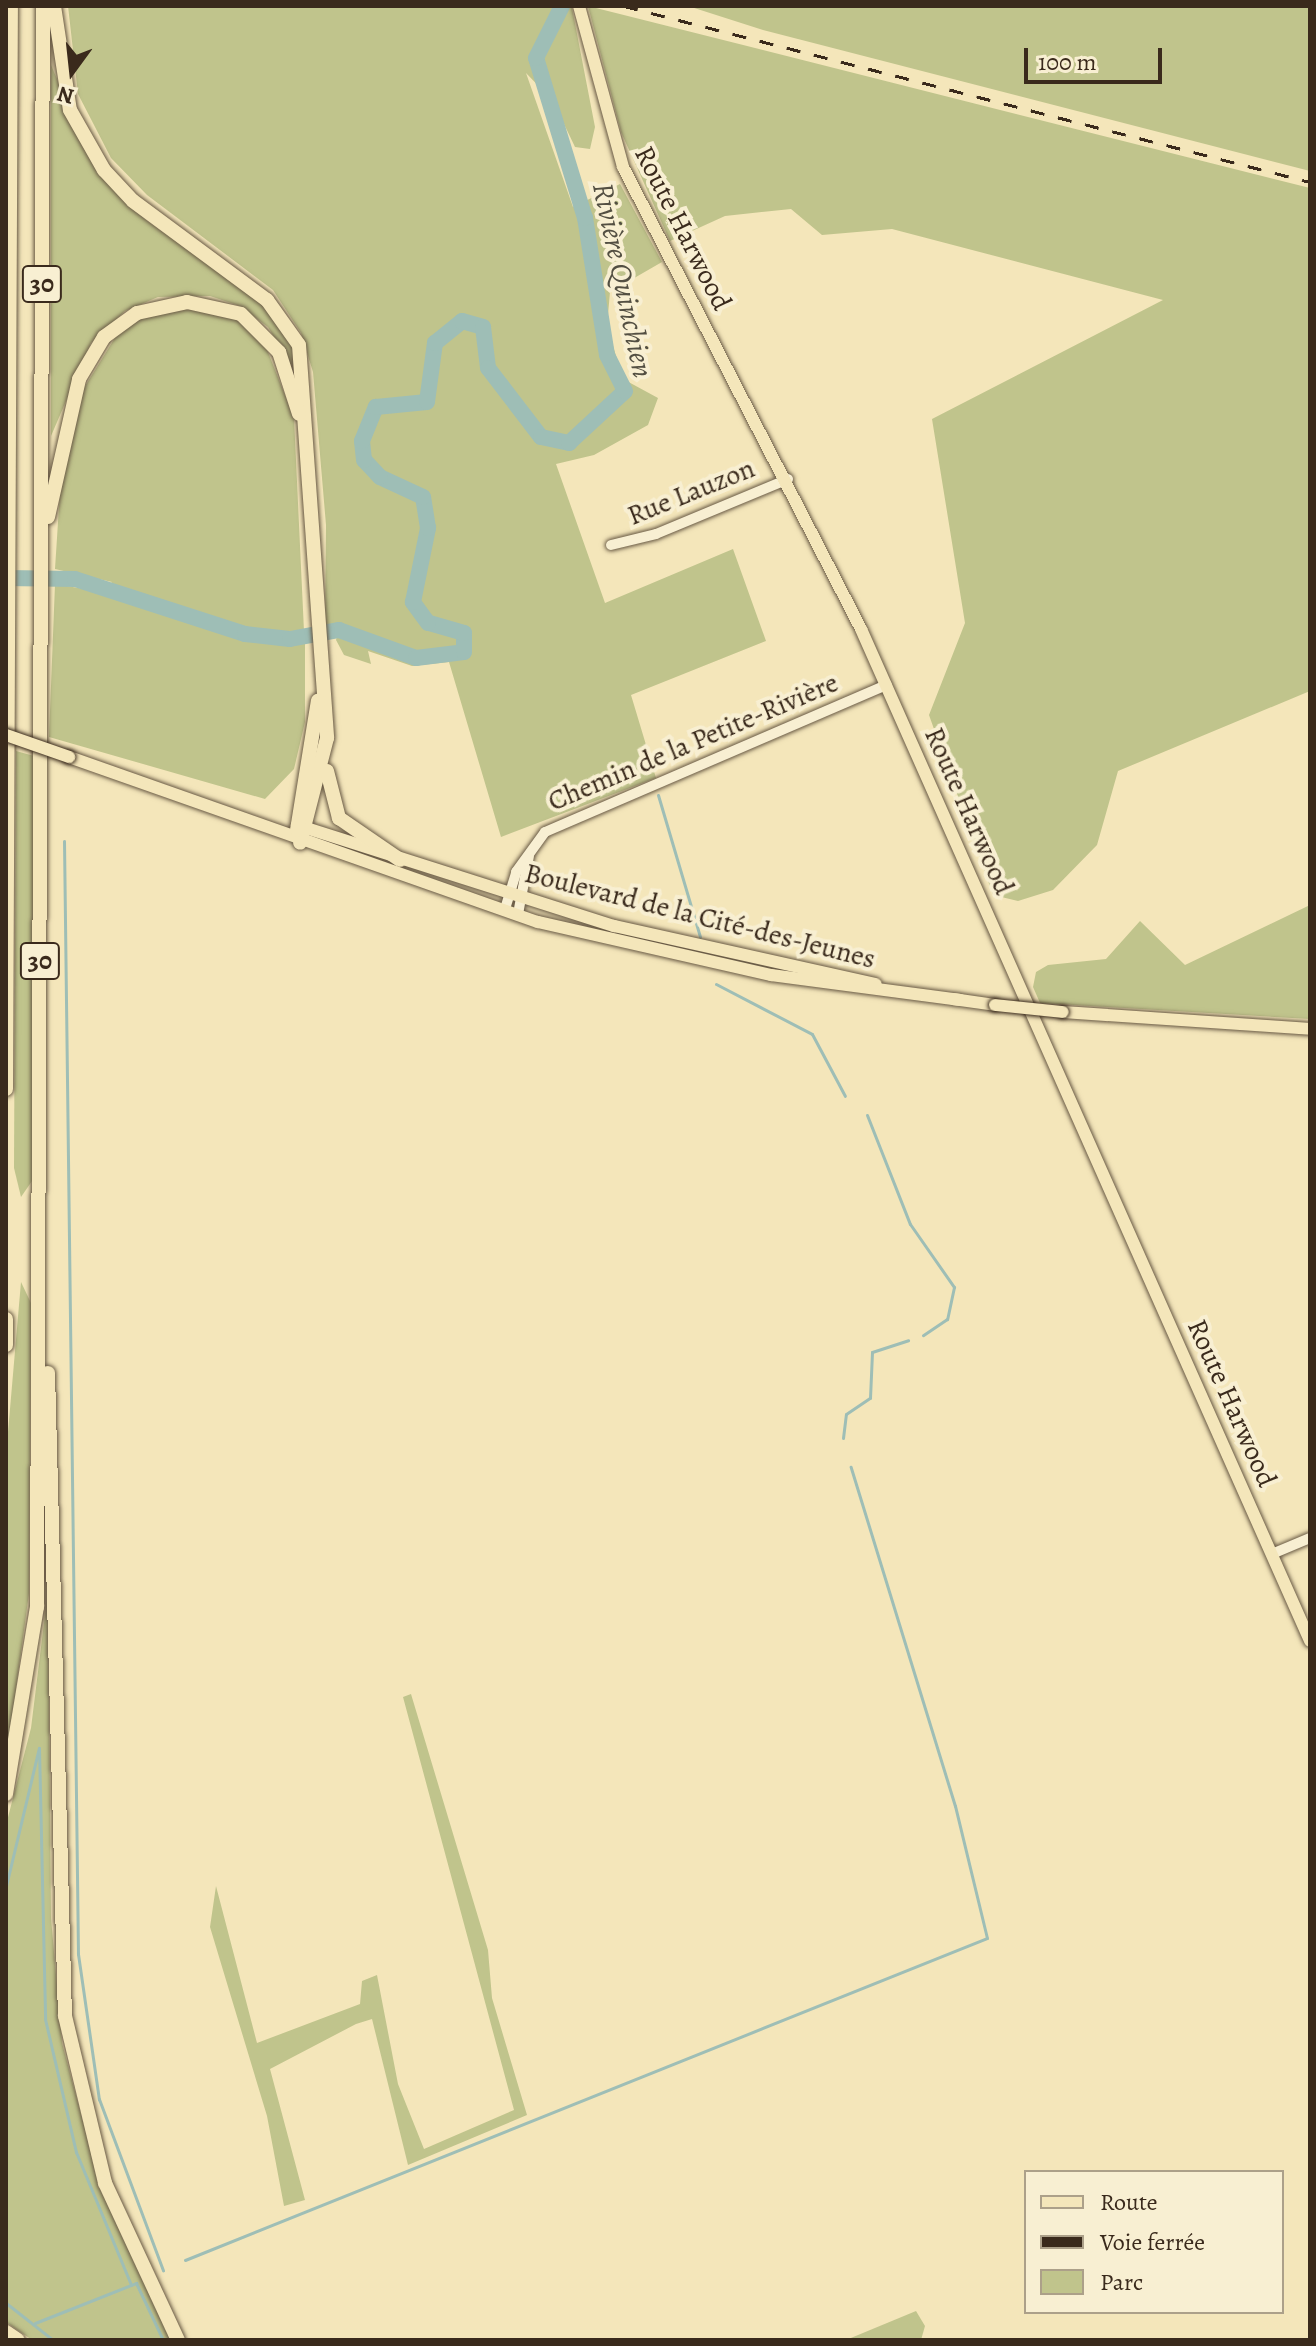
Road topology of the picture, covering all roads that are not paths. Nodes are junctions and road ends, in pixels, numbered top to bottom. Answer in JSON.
{"nodes":[{"id":1,"x":11,"y":6,"type":"edge"},
{"id":2,"x":43,"y":6,"type":"edge"},
{"id":3,"x":54,"y":6,"type":"edge"},
{"id":4,"x":579,"y":6,"type":"edge"},
{"id":5,"x":6,"y":415,"type":"edge"},
{"id":6,"x":10,"y":438,"type":"junction"},
{"id":7,"x":306,"y":462,"type":"junction"},
{"id":8,"x":788,"y":479,"type":"junction"},
{"id":9,"x":611,"y":545,"type":"dead end"},
{"id":10,"x":41,"y":565,"type":"junction"},
{"id":11,"x":887,"y":685,"type":"junction"},
{"id":12,"x":319,"y":689,"type":"junction"},
{"id":13,"x":6,"y":735,"type":"edge"},
{"id":14,"x":326,"y":752,"type":"junction"},
{"id":15,"x":296,"y":828,"type":"junction"},
{"id":16,"x":300,"y":843,"type":"joint"},
{"id":17,"x":529,"y":856,"type":"junction"},
{"id":18,"x":400,"y":860,"type":"junction"},
{"id":19,"x":509,"y":895,"type":"junction"},
{"id":20,"x":523,"y":900,"type":"junction"},
{"id":21,"x":505,"y":909,"type":"junction"},
{"id":22,"x":518,"y":914,"type":"junction"},
{"id":23,"x":960,"y":1000,"type":"junction"},
{"id":24,"x":1310,"y":1029,"type":"edge"},
{"id":25,"x":6,"y":1089,"type":"edge"},
{"id":26,"x":41,"y":1141,"type":"junction"},
{"id":27,"x":6,"y":1319,"type":"edge"},
{"id":28,"x":6,"y":1345,"type":"edge"},
{"id":29,"x":1310,"y":1538,"type":"edge"},
{"id":30,"x":1272,"y":1554,"type":"junction"},
{"id":31,"x":1310,"y":1641,"type":"edge"},
{"id":32,"x":6,"y":1794,"type":"edge"},
{"id":33,"x":6,"y":2332,"type":"edge"},
{"id":34,"x":18,"y":2340,"type":"edge"},
{"id":35,"x":178,"y":2340,"type":"edge"}],
"edges":[{"from":1,"to":6,"type":"highway","number":"30"},
{"from":2,"to":10,"type":"highway","number":"30"},
{"from":3,"to":7,"type":"highway"},
{"from":4,"to":8,"type":"main road","name":"Route Harwood"},
{"from":5,"to":6,"type":"highway"},
{"from":6,"to":25,"type":"highway","number":"30"},
{"from":7,"to":10,"type":"highway"},
{"from":7,"to":12,"type":"highway"},
{"from":8,"to":9,"type":"street","name":"Rue Lauzon"},
{"from":8,"to":11,"type":"main road","name":"Route Harwood"},
{"from":10,"to":26,"type":"highway","number":"30"},
{"from":11,"to":17,"type":"street","name":"Chemin de la Petite-Rivière"},
{"from":11,"to":30,"type":"main road","name":"Route Harwood"},
{"from":12,"to":14,"type":"highway"},
{"from":12,"to":15,"type":"highway"},
{"from":13,"to":15,"type":"main road","name":"Boulevard de la Cité-des-Jeunes","bridge":true},
{"from":14,"to":15,"type":"highway"},
{"from":14,"to":18,"type":"highway"},
{"from":15,"to":16,"type":"highway"},
{"from":15,"to":18,"type":"main road","name":"Boulevard de la Cité-des-Jeunes"},
{"from":16,"to":21,"type":"main road","name":"Boulevard de la Cité-des-Jeunes"},
{"from":17,"to":19,"type":"street","name":"Chemin de la Petite-Rivière"},
{"from":17,"to":20,"type":"street"},
{"from":18,"to":19,"type":"main road","name":"Boulevard de la Cité-des-Jeunes"},
{"from":19,"to":20,"type":"main road","name":"Boulevard de la Cité-des-Jeunes"},
{"from":19,"to":21,"type":"street","name":"Chemin de la Petite-Rivière"},
{"from":20,"to":22,"type":"street"},
{"from":20,"to":23,"type":"main road","name":"Boulevard de la Cité-des-Jeunes"},
{"from":21,"to":22,"type":"main road","name":"Boulevard de la Cité-des-Jeunes"},
{"from":22,"to":23,"type":"main road","name":"Boulevard de la Cité-des-Jeunes"},
{"from":23,"to":24,"type":"main road","name":"Boulevard de la Cité-des-Jeunes","bridge":true},
{"from":26,"to":32,"type":"highway"},
{"from":26,"to":35,"type":"highway"},
{"from":27,"to":28,"type":"highway"},
{"from":29,"to":30,"type":"street"},
{"from":30,"to":31,"type":"main road","name":"Route Harwood"},
{"from":33,"to":34,"type":"highway"}]}
